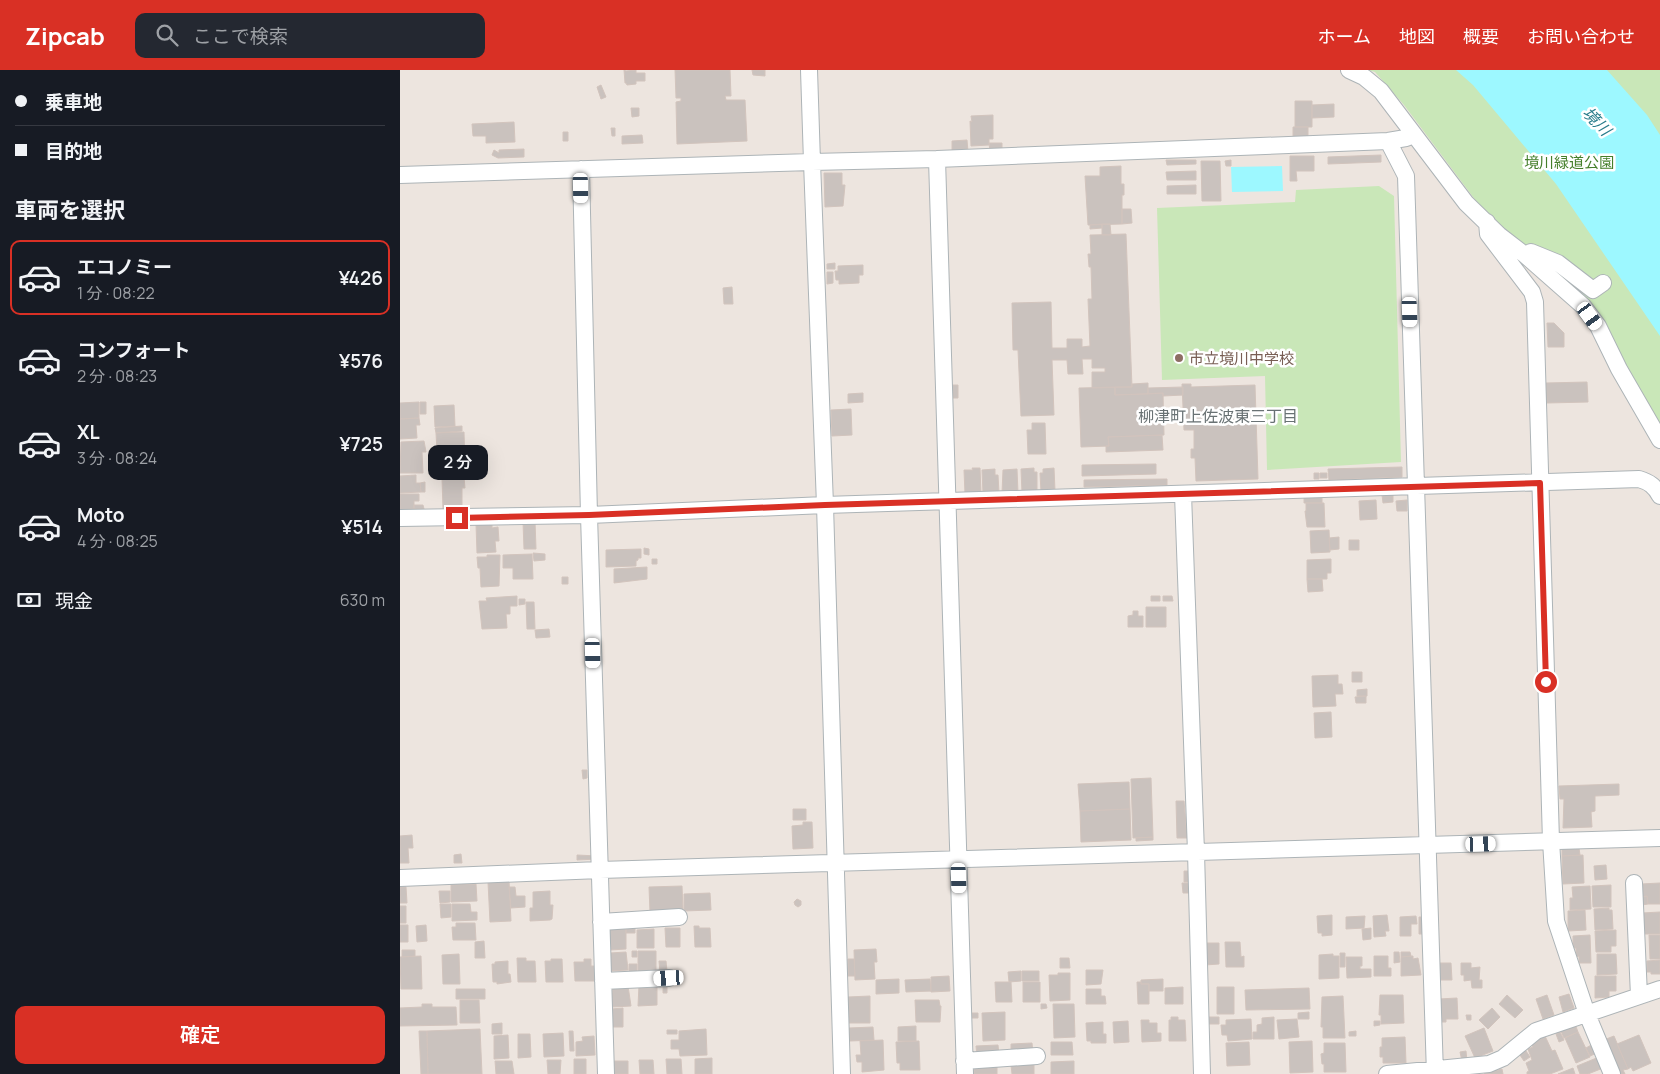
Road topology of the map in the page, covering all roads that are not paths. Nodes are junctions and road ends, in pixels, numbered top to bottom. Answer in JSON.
{"nodes":[{"id":1,"x":809,"y":70,"type":"edge"},
{"id":2,"x":1349,"y":70,"type":"edge"},
{"id":3,"x":1414,"y":135,"type":"junction"},
{"id":4,"x":1388,"y":141,"type":"junction"},
{"id":5,"x":937,"y":159,"type":"junction"},
{"id":6,"x":812,"y":162,"type":"junction"},
{"id":7,"x":581,"y":169,"type":"junction"},
{"id":8,"x":400,"y":175,"type":"edge"},
{"id":9,"x":1487,"y":222,"type":"junction"},
{"id":10,"x":1525,"y":255,"type":"junction"},
{"id":11,"x":1603,"y":282,"type":"dead end"},
{"id":12,"x":1660,"y":440,"type":"edge"},
{"id":13,"x":1540,"y":483,"type":"junction"},
{"id":14,"x":1416,"y":487,"type":"junction"},
{"id":15,"x":1183,"y":494,"type":"junction"},
{"id":16,"x":1660,"y":496,"type":"edge"},
{"id":17,"x":948,"y":502,"type":"junction"},
{"id":18,"x":825,"y":505,"type":"junction"},
{"id":19,"x":589,"y":515,"type":"junction"},
{"id":20,"x":400,"y":518,"type":"edge"},
{"id":21,"x":1660,"y":838,"type":"edge"},
{"id":22,"x":1551,"y":842,"type":"junction"},
{"id":23,"x":1428,"y":845,"type":"junction"},
{"id":24,"x":1196,"y":852,"type":"junction"},
{"id":25,"x":958,"y":860,"type":"junction"},
{"id":26,"x":835,"y":864,"type":"junction"},
{"id":27,"x":600,"y":870,"type":"junction"},
{"id":28,"x":400,"y":878,"type":"edge"},
{"id":29,"x":1634,"y":883,"type":"dead end"},
{"id":30,"x":679,"y":917,"type":"dead end"},
{"id":31,"x":601,"y":922,"type":"junction"},
{"id":32,"x":669,"y":978,"type":"dead end"},
{"id":33,"x":603,"y":981,"type":"junction"},
{"id":34,"x":1660,"y":989,"type":"edge"},
{"id":35,"x":1639,"y":996,"type":"junction"},
{"id":36,"x":1587,"y":1014,"type":"junction"},
{"id":37,"x":1037,"y":1056,"type":"dead end"},
{"id":38,"x":964,"y":1068,"type":"edge"},
{"id":39,"x":1434,"y":1071,"type":"edge"},
{"id":40,"x":606,"y":1074,"type":"edge"},
{"id":41,"x":842,"y":1074,"type":"edge"},
{"id":42,"x":1202,"y":1074,"type":"edge"},
{"id":43,"x":1386,"y":1074,"type":"edge"},
{"id":44,"x":1612,"y":1074,"type":"edge"}],
"edges":[{"from":1,"to":6,"type":"street"},
{"from":2,"to":3,"type":"street"},
{"from":3,"to":4,"type":"street"},
{"from":3,"to":9,"type":"street"},
{"from":4,"to":5,"type":"street"},
{"from":4,"to":14,"type":"street"},
{"from":5,"to":6,"type":"street"},
{"from":5,"to":17,"type":"street"},
{"from":6,"to":7,"type":"street"},
{"from":6,"to":18,"type":"street"},
{"from":7,"to":8,"type":"street"},
{"from":7,"to":19,"type":"street"},
{"from":9,"to":10,"type":"street"},
{"from":9,"to":13,"type":"street"},
{"from":10,"to":11,"type":"street"},
{"from":10,"to":12,"type":"street"},
{"from":13,"to":14,"type":"street"},
{"from":13,"to":16,"type":"street"},
{"from":13,"to":22,"type":"street"},
{"from":14,"to":15,"type":"street"},
{"from":14,"to":23,"type":"street"},
{"from":15,"to":17,"type":"street"},
{"from":15,"to":24,"type":"street"},
{"from":17,"to":18,"type":"street"},
{"from":17,"to":25,"type":"street"},
{"from":18,"to":19,"type":"street"},
{"from":18,"to":26,"type":"street"},
{"from":19,"to":20,"type":"street"},
{"from":19,"to":27,"type":"street"},
{"from":21,"to":22,"type":"street"},
{"from":22,"to":23,"type":"street"},
{"from":22,"to":36,"type":"street"},
{"from":23,"to":24,"type":"street"},
{"from":23,"to":39,"type":"street"},
{"from":24,"to":25,"type":"street"},
{"from":24,"to":42,"type":"street"},
{"from":25,"to":26,"type":"street"},
{"from":25,"to":38,"type":"street"},
{"from":26,"to":27,"type":"street"},
{"from":26,"to":41,"type":"street"},
{"from":27,"to":28,"type":"street"},
{"from":27,"to":31,"type":"street"},
{"from":29,"to":35,"type":"street"},
{"from":30,"to":31,"type":"street"},
{"from":31,"to":33,"type":"street"},
{"from":32,"to":33,"type":"street"},
{"from":33,"to":40,"type":"street"},
{"from":34,"to":35,"type":"street"},
{"from":35,"to":36,"type":"street"},
{"from":36,"to":39,"type":"street"},
{"from":36,"to":44,"type":"street"},
{"from":37,"to":38,"type":"street"},
{"from":39,"to":43,"type":"street"}]}
